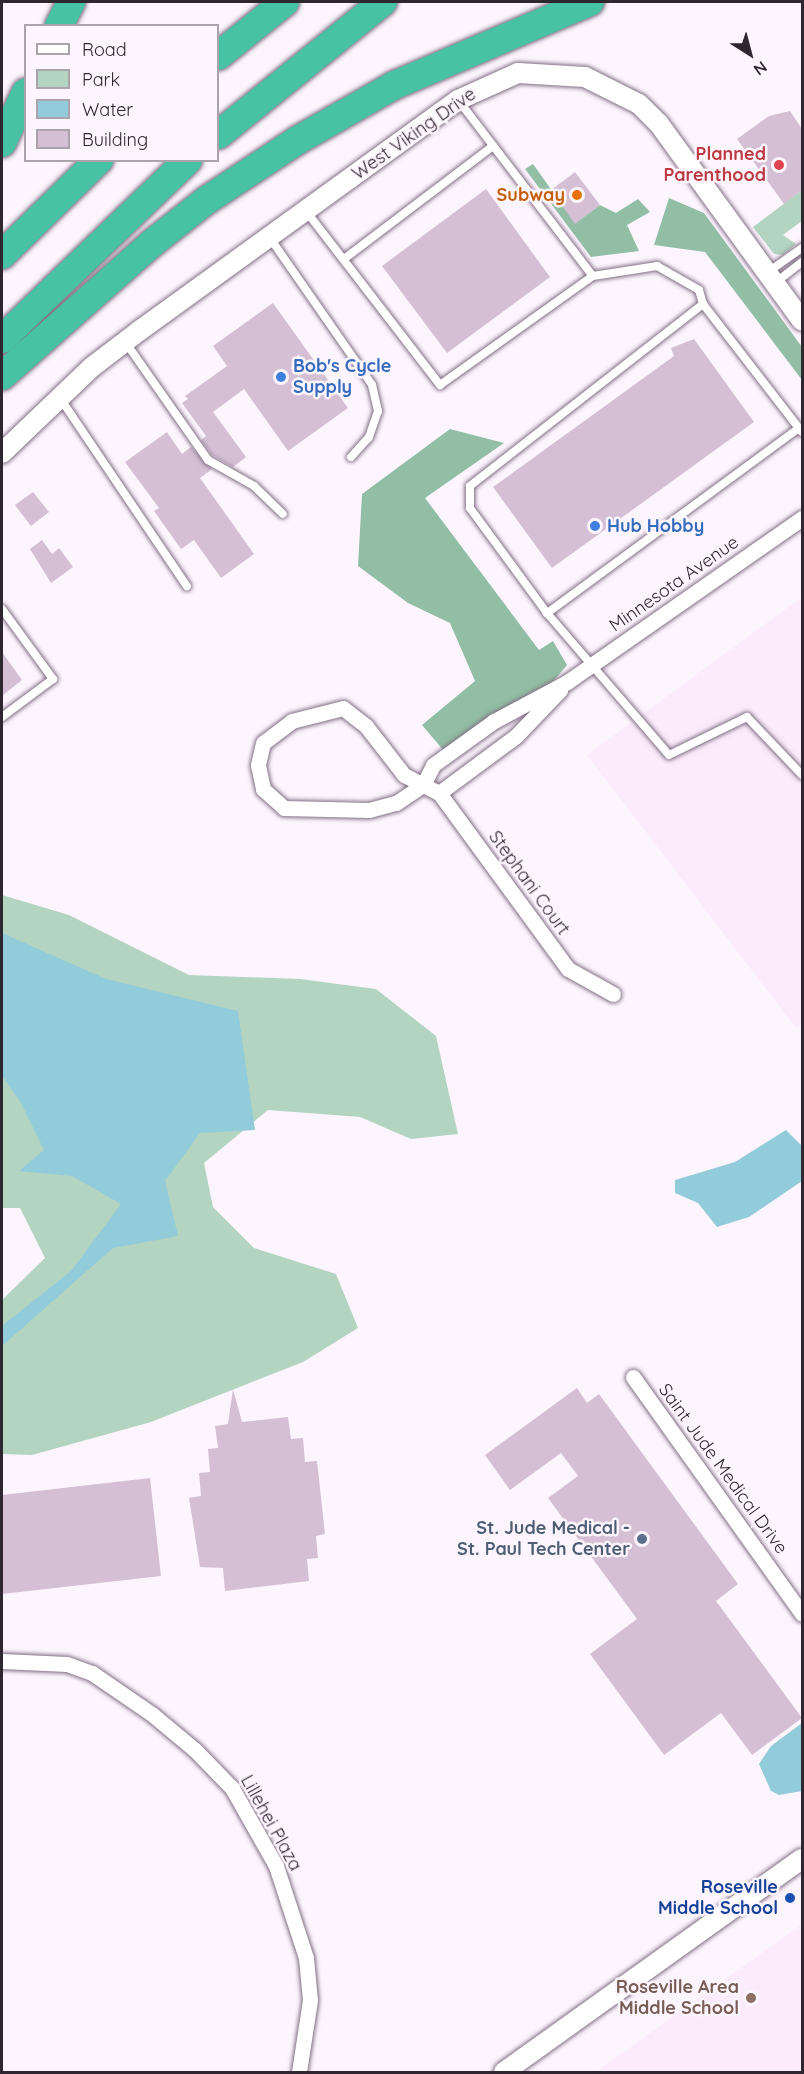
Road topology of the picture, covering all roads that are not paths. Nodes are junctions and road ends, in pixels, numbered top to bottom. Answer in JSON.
{"nodes":[{"id":1,"x":71,"y":2,"type":"edge"},
{"id":2,"x":285,"y":2,"type":"edge"},
{"id":3,"x":383,"y":2,"type":"edge"},
{"id":4,"x":590,"y":2,"type":"edge"},
{"id":5,"x":602,"y":2,"type":"edge"},
{"id":6,"x":564,"y":14,"type":"junction"},
{"id":7,"x":60,"y":24,"type":"edge"},
{"id":8,"x":219,"y":55,"type":"edge"},
{"id":9,"x":24,"y":96,"type":"edge"},
{"id":10,"x":458,"y":100,"type":"junction"},
{"id":11,"x":219,"y":134,"type":"edge"},
{"id":12,"x":2,"y":143,"type":"edge"},
{"id":13,"x":493,"y":146,"type":"junction"},
{"id":14,"x":97,"y":162,"type":"edge"},
{"id":15,"x":186,"y":162,"type":"edge"},
{"id":16,"x":305,"y":210,"type":"junction"},
{"id":17,"x":269,"y":236,"type":"junction"},
{"id":18,"x":802,"y":248,"type":"edge"},
{"id":19,"x":2,"y":255,"type":"edge"},
{"id":20,"x":344,"y":259,"type":"junction"},
{"id":21,"x":802,"y":262,"type":"edge"},
{"id":22,"x":593,"y":276,"type":"junction"},
{"id":23,"x":772,"y":277,"type":"junction"},
{"id":24,"x":703,"y":304,"type":"junction"},
{"id":25,"x":802,"y":321,"type":"edge"},
{"id":26,"x":2,"y":339,"type":"edge"},
{"id":27,"x":125,"y":342,"type":"junction"},
{"id":28,"x":2,"y":375,"type":"edge"},
{"id":29,"x":60,"y":396,"type":"junction"},
{"id":30,"x":801,"y":430,"type":"edge"},
{"id":31,"x":2,"y":453,"type":"edge"},
{"id":32,"x":351,"y":457,"type":"dead end"},
{"id":33,"x":283,"y":514,"type":"dead end"},
{"id":34,"x":802,"y":518,"type":"edge"},
{"id":35,"x":187,"y":586,"type":"dead end"},
{"id":36,"x":2,"y":609,"type":"edge"},
{"id":37,"x":548,"y":613,"type":"junction"},
{"id":38,"x":594,"y":663,"type":"junction"},
{"id":39,"x":567,"y":682,"type":"junction"},
{"id":40,"x":2,"y":717,"type":"edge"},
{"id":41,"x":802,"y":776,"type":"edge"},
{"id":42,"x":423,"y":785,"type":"junction"},
{"id":43,"x":439,"y":793,"type":"junction"},
{"id":44,"x":613,"y":994,"type":"dead end"},
{"id":45,"x":633,"y":1377,"type":"dead end"},
{"id":46,"x":802,"y":1614,"type":"edge"},
{"id":47,"x":2,"y":1661,"type":"edge"},
{"id":48,"x":802,"y":1859,"type":"edge"},
{"id":49,"x":299,"y":2073,"type":"edge"},
{"id":50,"x":504,"y":2073,"type":"edge"}],
"edges":[{"from":1,"to":7,"type":"highway"},
{"from":2,"to":8,"type":"highway"},
{"from":3,"to":11,"type":"highway"},
{"from":4,"to":6,"type":"highway"},
{"from":5,"to":6,"type":"highway"},
{"from":6,"to":28,"type":"highway"},
{"from":9,"to":12,"type":"highway"},
{"from":10,"to":13,"type":"lane"},
{"from":10,"to":16,"type":"street","name":"West Viking Drive"},
{"from":10,"to":23,"type":"street","name":"West Viking Drive"},
{"from":13,"to":20,"type":"lane"},
{"from":13,"to":22,"type":"lane"},
{"from":14,"to":19,"type":"highway"},
{"from":15,"to":26,"type":"highway"},
{"from":16,"to":17,"type":"street","name":"West Viking Drive"},
{"from":16,"to":20,"type":"lane"},
{"from":17,"to":27,"type":"street","name":"West Viking Drive"},
{"from":17,"to":32,"type":"lane"},
{"from":18,"to":23,"type":"lane"},
{"from":20,"to":22,"type":"lane"},
{"from":21,"to":23,"type":"lane"},
{"from":22,"to":24,"type":"lane"},
{"from":23,"to":25,"type":"street","name":"West Viking Drive"},
{"from":24,"to":30,"type":"lane"},
{"from":24,"to":37,"type":"lane"},
{"from":27,"to":29,"type":"street","name":"West Viking Drive"},
{"from":27,"to":33,"type":"lane"},
{"from":29,"to":31,"type":"street","name":"West Viking Drive"},
{"from":29,"to":35,"type":"lane"},
{"from":30,"to":37,"type":"lane"},
{"from":34,"to":38,"type":"street","name":"Minnesota Avenue"},
{"from":36,"to":40,"type":"lane"},
{"from":37,"to":38,"type":"lane"},
{"from":38,"to":39,"type":"street","name":"Minnesota Avenue"},
{"from":38,"to":41,"type":"lane"},
{"from":39,"to":42,"type":"street","name":"Minnesota Avenue"},
{"from":39,"to":43,"type":"street","name":"Minnesota Avenue"},
{"from":42,"to":42,"type":"street","name":"Stephani Court"},
{"from":42,"to":43,"type":"street","name":"Stephani Court"},
{"from":43,"to":44,"type":"street","name":"Stephani Court"},
{"from":45,"to":46,"type":"street","name":"Saint Jude Medical Drive"},
{"from":47,"to":49,"type":"street","name":"Lillehei Plaza"},
{"from":48,"to":50,"type":"street"}]}
